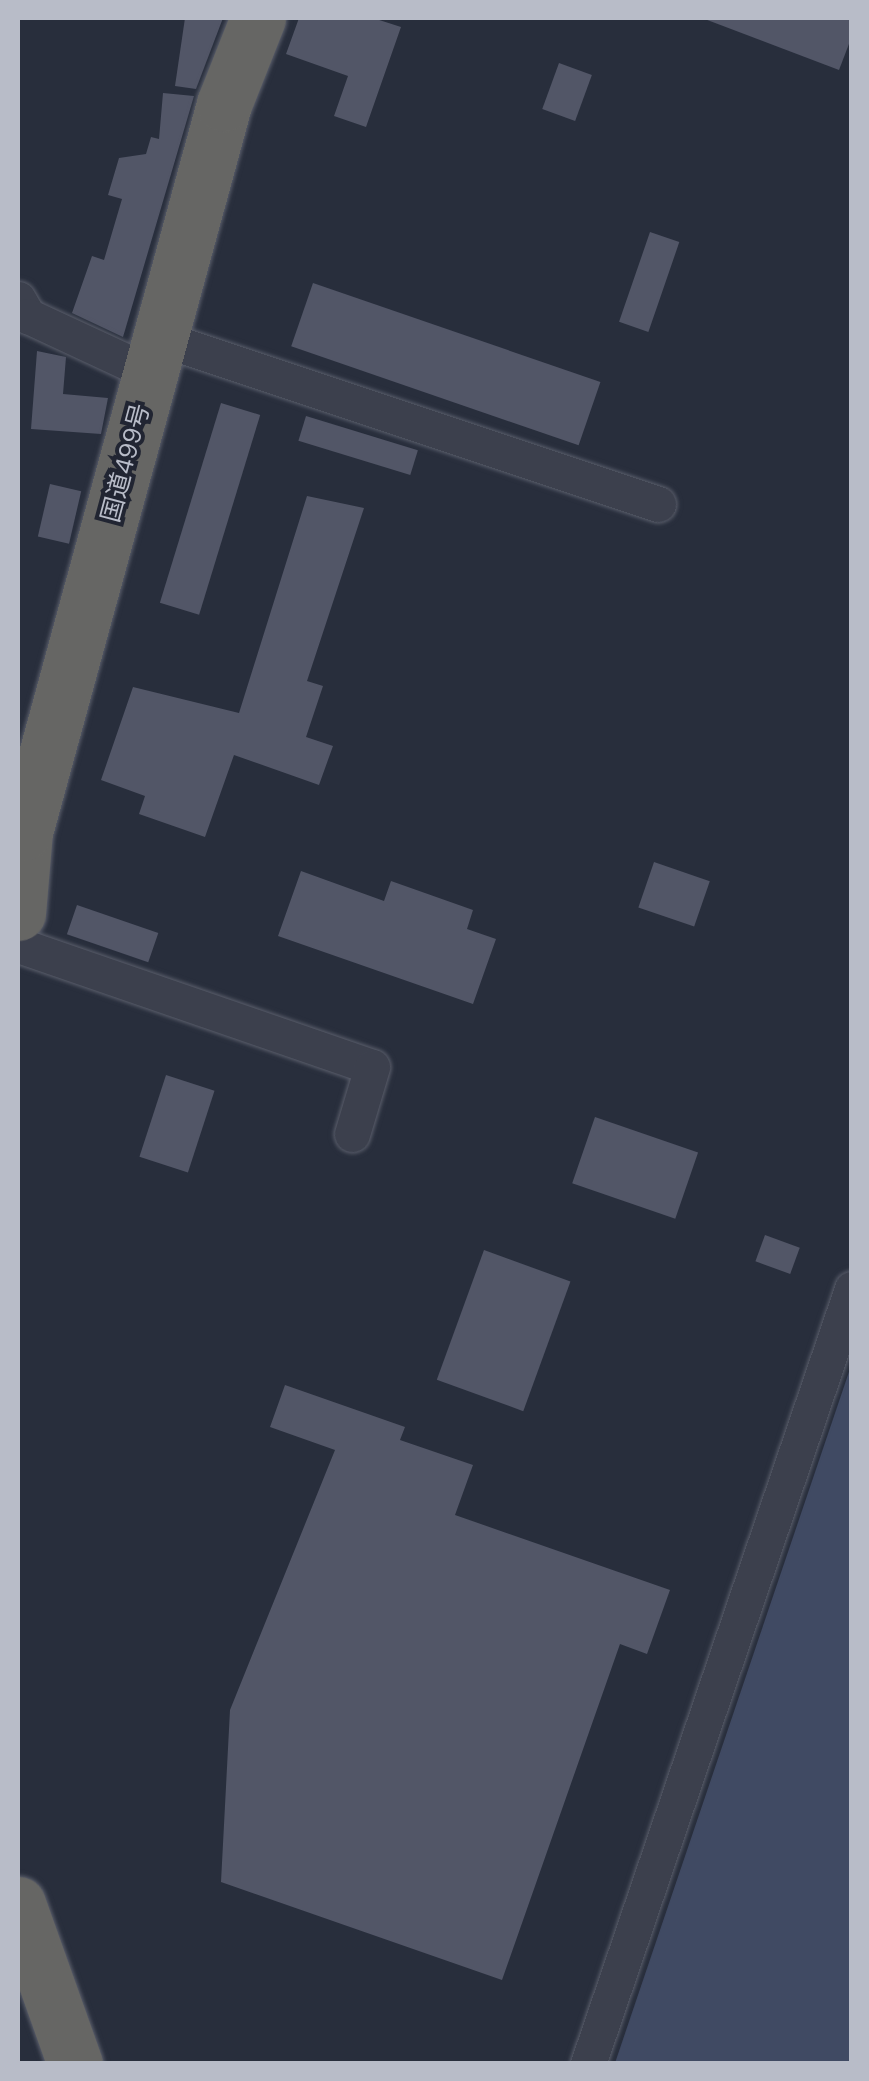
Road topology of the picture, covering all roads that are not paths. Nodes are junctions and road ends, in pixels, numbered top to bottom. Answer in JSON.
{"nodes":[{"id":1,"x":258,"y":18,"type":"edge"},
{"id":2,"x":18,"y":299,"type":"edge"},
{"id":3,"x":155,"y":355,"type":"junction"},
{"id":4,"x":658,"y":504,"type":"dead end"},
{"id":5,"x":18,"y":913,"type":"edge"},
{"id":6,"x":18,"y":945,"type":"edge"},
{"id":7,"x":352,"y":1134,"type":"dead end"},
{"id":8,"x":852,"y":1289,"type":"edge"},
{"id":9,"x":18,"y":1904,"type":"edge"},
{"id":10,"x":76,"y":2064,"type":"edge"},
{"id":11,"x":588,"y":2064,"type":"edge"}],
"edges":[{"from":1,"to":3,"type":"highway","name":"国道499号"},
{"from":2,"to":3,"type":"street"},
{"from":3,"to":4,"type":"street"},
{"from":3,"to":5,"type":"highway","name":"国道499号"},
{"from":6,"to":7,"type":"street"},
{"from":8,"to":11,"type":"street"},
{"from":9,"to":10,"type":"highway"}]}
